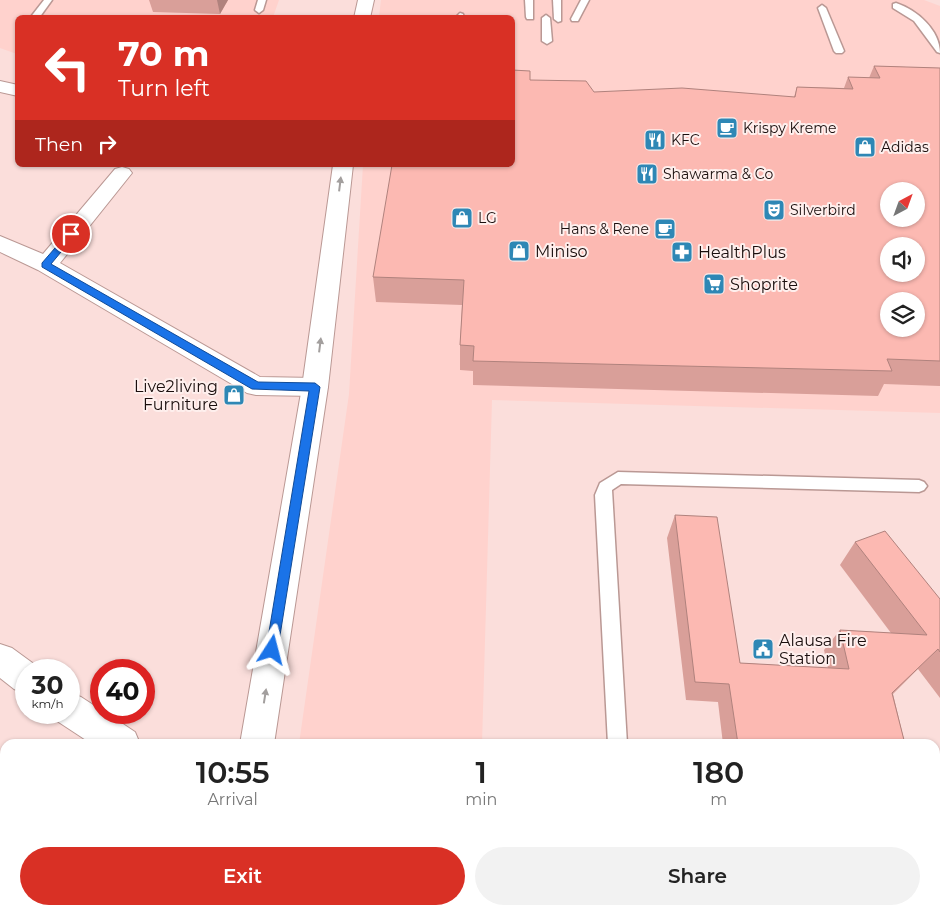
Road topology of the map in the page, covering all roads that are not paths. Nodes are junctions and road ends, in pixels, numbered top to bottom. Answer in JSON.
{"nodes":[{"id":1,"x":48,"y":0,"type":"edge"},
{"id":2,"x":262,"y":0,"type":"edge"},
{"id":3,"x":366,"y":0,"type":"edge"},
{"id":4,"x":529,"y":0,"type":"edge"},
{"id":5,"x":557,"y":0,"type":"edge"},
{"id":6,"x":585,"y":0,"type":"edge"},
{"id":7,"x":896,"y":6,"type":"dead end"},
{"id":8,"x":822,"y":8,"type":"dead end"},
{"id":9,"x":259,"y":10,"type":"dead end"},
{"id":10,"x":36,"y":15,"type":"edge"},
{"id":11,"x":363,"y":15,"type":"edge"},
{"id":12,"x":530,"y":17,"type":"dead end"},
{"id":13,"x":546,"y":18,"type":"dead end"},
{"id":14,"x":558,"y":19,"type":"dead end"},
{"id":15,"x":574,"y":19,"type":"dead end"},
{"id":16,"x":547,"y":41,"type":"dead end"},
{"id":17,"x":940,"y":50,"type":"edge"},
{"id":18,"x":839,"y":51,"type":"dead end"},
{"id":19,"x":0,"y":86,"type":"edge"},
{"id":20,"x":15,"y":90,"type":"edge"},
{"id":21,"x":343,"y":167,"type":"edge"},
{"id":22,"x":122,"y":173,"type":"dead end"},
{"id":23,"x":0,"y":243,"type":"edge"},
{"id":24,"x":46,"y":265,"type":"junction"},
{"id":25,"x":315,"y":387,"type":"junction"},
{"id":26,"x":919,"y":486,"type":"dead end"},
{"id":27,"x":0,"y":659,"type":"edge"},
{"id":28,"x":15,"y":670,"type":"edge"},
{"id":29,"x":80,"y":715,"type":"edge"},
{"id":30,"x":116,"y":739,"type":"edge"},
{"id":31,"x":258,"y":739,"type":"edge"},
{"id":32,"x":618,"y":739,"type":"edge"}],
"edges":[{"from":1,"to":10,"type":"lane"},
{"from":2,"to":9,"type":"lane"},
{"from":3,"to":11,"type":"street"},
{"from":4,"to":12,"type":"lane"},
{"from":5,"to":14,"type":"lane"},
{"from":6,"to":15,"type":"lane"},
{"from":7,"to":17,"type":"lane"},
{"from":8,"to":18,"type":"lane"},
{"from":13,"to":16,"type":"lane"},
{"from":19,"to":20,"type":"street"},
{"from":25,"to":21,"type":"street","one_way":true},
{"from":22,"to":24,"type":"street"},
{"from":23,"to":24,"type":"street"},
{"from":24,"to":25,"type":"street"},
{"from":31,"to":25,"type":"street","one_way":true},
{"from":26,"to":32,"type":"lane"},
{"from":27,"to":28,"type":"street"},
{"from":29,"to":30,"type":"street"}]}
